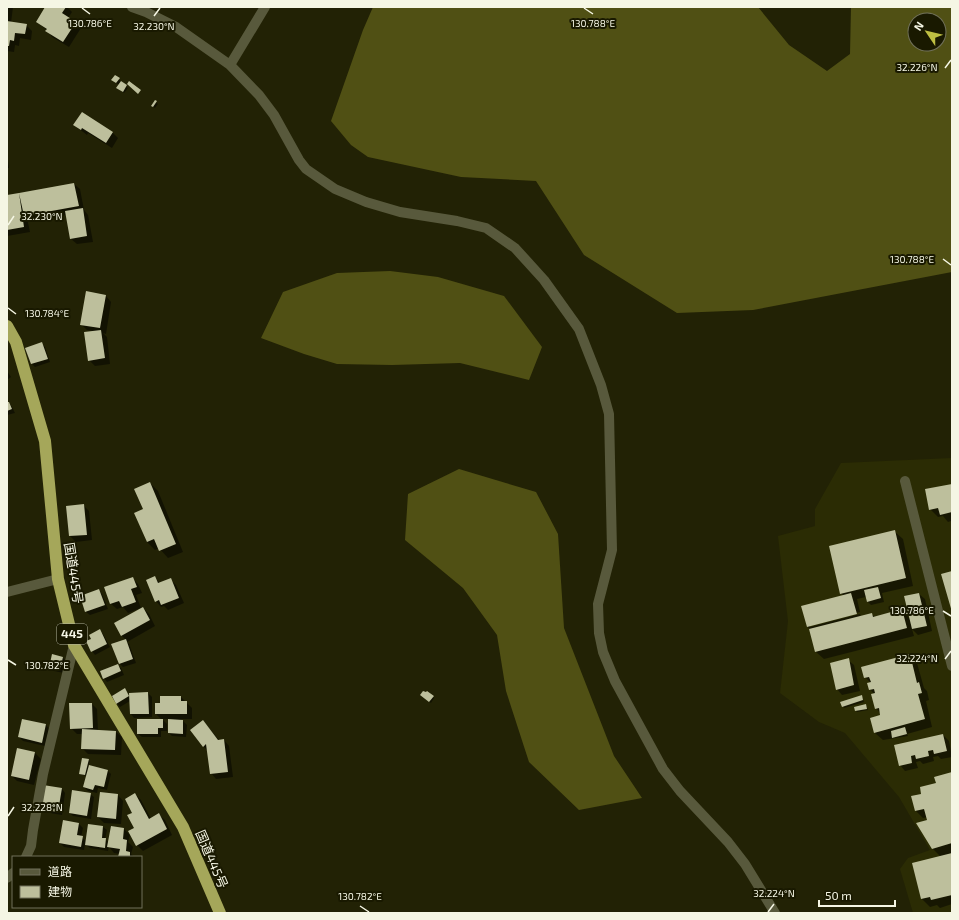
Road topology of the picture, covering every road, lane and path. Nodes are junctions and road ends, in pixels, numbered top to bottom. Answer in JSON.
{"nodes":[{"id":1,"x":132,"y":7,"type":"edge"},
{"id":2,"x":265,"y":7,"type":"edge"},
{"id":3,"x":230,"y":65,"type":"junction"},
{"id":4,"x":7,"y":326,"type":"edge"},
{"id":5,"x":12,"y":342,"type":"edge"},
{"id":6,"x":905,"y":480,"type":"dead end"},
{"id":7,"x":58,"y":579,"type":"junction"},
{"id":8,"x":7,"y":592,"type":"edge"},
{"id":9,"x":74,"y":644,"type":"junction"},
{"id":10,"x":952,"y":666,"type":"edge"},
{"id":11,"x":26,"y":856,"type":"edge"},
{"id":12,"x":220,"y":913,"type":"edge"},
{"id":13,"x":775,"y":913,"type":"edge"}],
"edges":[{"from":1,"to":3,"type":"street"},
{"from":2,"to":3,"type":"street"},
{"from":3,"to":13,"type":"street"},
{"from":4,"to":5,"type":"highway","name":"国道445号","number":"445"},
{"from":5,"to":7,"type":"highway","name":"国道445号","number":"445"},
{"from":6,"to":10,"type":"street"},
{"from":7,"to":8,"type":"street"},
{"from":7,"to":9,"type":"highway","name":"国道445号","number":"445"},
{"from":9,"to":11,"type":"street"},
{"from":9,"to":12,"type":"highway","name":"国道445号","number":"445"}]}
